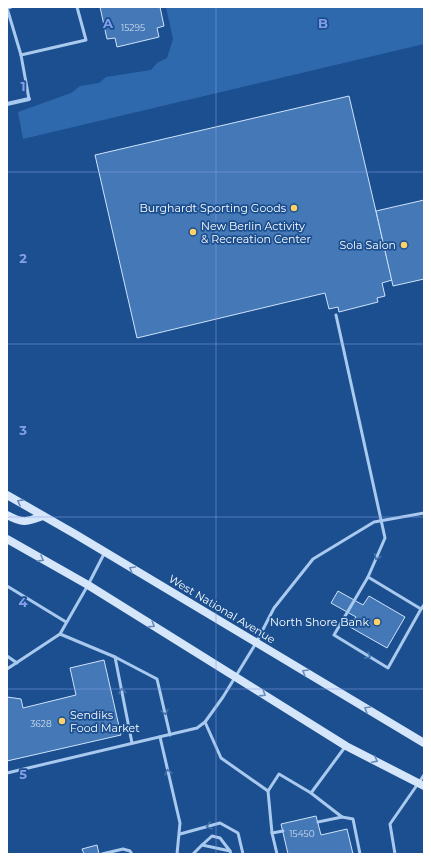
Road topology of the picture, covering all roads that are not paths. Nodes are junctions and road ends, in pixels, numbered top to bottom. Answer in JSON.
{"nodes":[{"id":1,"x":11,"y":7,"type":"edge"},
{"id":2,"x":78,"y":7,"type":"edge"},
{"id":3,"x":21,"y":55,"type":"junction"},
{"id":4,"x":29,"y":99,"type":"joint"},
{"id":5,"x":7,"y":104,"type":"edge"},
{"id":6,"x":336,"y":316,"type":"dead end"},
{"id":7,"x":7,"y":495,"type":"edge"},
{"id":8,"x":424,"y":513,"type":"edge"},
{"id":9,"x":7,"y":515,"type":"edge"},
{"id":10,"x":43,"y":516,"type":"junction"},
{"id":11,"x":381,"y":520,"type":"junction"},
{"id":12,"x":7,"y":540,"type":"edge"},
{"id":13,"x":105,"y":552,"type":"junction"},
{"id":14,"x":368,"y":577,"type":"junction"},
{"id":15,"x":88,"y":585,"type":"junction"},
{"id":16,"x":7,"y":586,"type":"edge"},
{"id":17,"x":424,"y":605,"type":"edge"},
{"id":18,"x":421,"y":609,"type":"junction"},
{"id":19,"x":66,"y":622,"type":"junction"},
{"id":20,"x":60,"y":634,"type":"junction"},
{"id":21,"x":256,"y":643,"type":"junction"},
{"id":22,"x":7,"y":656,"type":"edge"},
{"id":23,"x":115,"y":657,"type":"junction"},
{"id":24,"x":16,"y":663,"type":"junction"},
{"id":25,"x":7,"y":669,"type":"edge"},
{"id":26,"x":236,"y":677,"type":"junction"},
{"id":27,"x":205,"y":722,"type":"junction"},
{"id":28,"x":170,"y":735,"type":"junction"},
{"id":29,"x":160,"y":737,"type":"junction"},
{"id":30,"x":132,"y":743,"type":"junction"},
{"id":31,"x":424,"y":743,"type":"edge"},
{"id":32,"x":346,"y":746,"type":"junction"},
{"id":33,"x":7,"y":773,"type":"edge"},
{"id":34,"x":424,"y":775,"type":"edge"},
{"id":35,"x":422,"y":784,"type":"edge"},
{"id":36,"x":268,"y":791,"type":"junction"},
{"id":37,"x":311,"y":793,"type":"junction"},
{"id":38,"x":342,"y":817,"type":"junction"},
{"id":39,"x":318,"y":822,"type":"dead end"},
{"id":40,"x":283,"y":831,"type":"dead end"},
{"id":41,"x":272,"y":833,"type":"junction"},
{"id":42,"x":180,"y":834,"type":"junction"},
{"id":43,"x":202,"y":845,"type":"junction"},
{"id":44,"x":231,"y":853,"type":"edge"},
{"id":45,"x":102,"y":854,"type":"edge"},
{"id":46,"x":132,"y":854,"type":"edge"},
{"id":47,"x":177,"y":854,"type":"edge"},
{"id":48,"x":193,"y":854,"type":"edge"},
{"id":49,"x":243,"y":854,"type":"edge"},
{"id":50,"x":277,"y":854,"type":"edge"},
{"id":51,"x":360,"y":854,"type":"edge"},
{"id":52,"x":395,"y":854,"type":"edge"}],
"edges":[{"from":1,"to":3,"type":"lane"},
{"from":2,"to":3,"type":"lane"},
{"from":3,"to":4,"type":"lane"},
{"from":4,"to":5,"type":"street"},
{"from":6,"to":11,"type":"lane"},
{"from":10,"to":7,"type":"main road","name":"West National Avenue","one_way":true},
{"from":8,"to":11,"type":"lane"},
{"from":9,"to":10,"type":"main road"},
{"from":10,"to":13,"type":"main road","name":"West National Avenue"},
{"from":11,"to":14,"type":"lane","one_way":true},
{"from":11,"to":21,"type":"lane"},
{"from":12,"to":15,"type":"main road","one_way":true},
{"from":13,"to":15,"type":"lane"},
{"from":21,"to":13,"type":"main road","name":"West National Avenue","one_way":true},
{"from":14,"to":18,"type":"lane"},
{"from":14,"to":18,"type":"lane","one_way":true},
{"from":15,"to":19,"type":"lane"},
{"from":15,"to":26,"type":"main road","one_way":true},
{"from":16,"to":19,"type":"lane"},
{"from":17,"to":18,"type":"lane"},
{"from":19,"to":20,"type":"lane"},
{"from":20,"to":23,"type":"lane"},
{"from":20,"to":24,"type":"lane"},
{"from":21,"to":26,"type":"lane"},
{"from":31,"to":21,"type":"main road","name":"West National Avenue","one_way":true},
{"from":22,"to":24,"type":"lane"},
{"from":23,"to":28,"type":"lane","one_way":true},
{"from":30,"to":23,"type":"lane","one_way":true},
{"from":24,"to":25,"type":"lane"},
{"from":26,"to":27,"type":"lane"},
{"from":26,"to":32,"type":"main road","one_way":true},
{"from":27,"to":28,"type":"lane"},
{"from":27,"to":36,"type":"lane"},
{"from":28,"to":29,"type":"lane"},
{"from":29,"to":30,"type":"lane"},
{"from":42,"to":29,"type":"lane","one_way":true},
{"from":30,"to":33,"type":"lane"},
{"from":32,"to":35,"type":"main road","one_way":true},
{"from":32,"to":37,"type":"lane"},
{"from":34,"to":35,"type":"lane"},
{"from":35,"to":52,"type":"lane"},
{"from":36,"to":37,"type":"lane"},
{"from":36,"to":41,"type":"lane"},
{"from":37,"to":38,"type":"lane"},
{"from":38,"to":39,"type":"lane"},
{"from":38,"to":51,"type":"lane"},
{"from":40,"to":41,"type":"lane"},
{"from":41,"to":50,"type":"lane"},
{"from":42,"to":47,"type":"lane"},
{"from":49,"to":42,"type":"lane","one_way":true},
{"from":43,"to":44,"type":"lane"},
{"from":43,"to":44,"type":"lane"},
{"from":43,"to":48,"type":"lane"},
{"from":45,"to":46,"type":"lane"}]}
